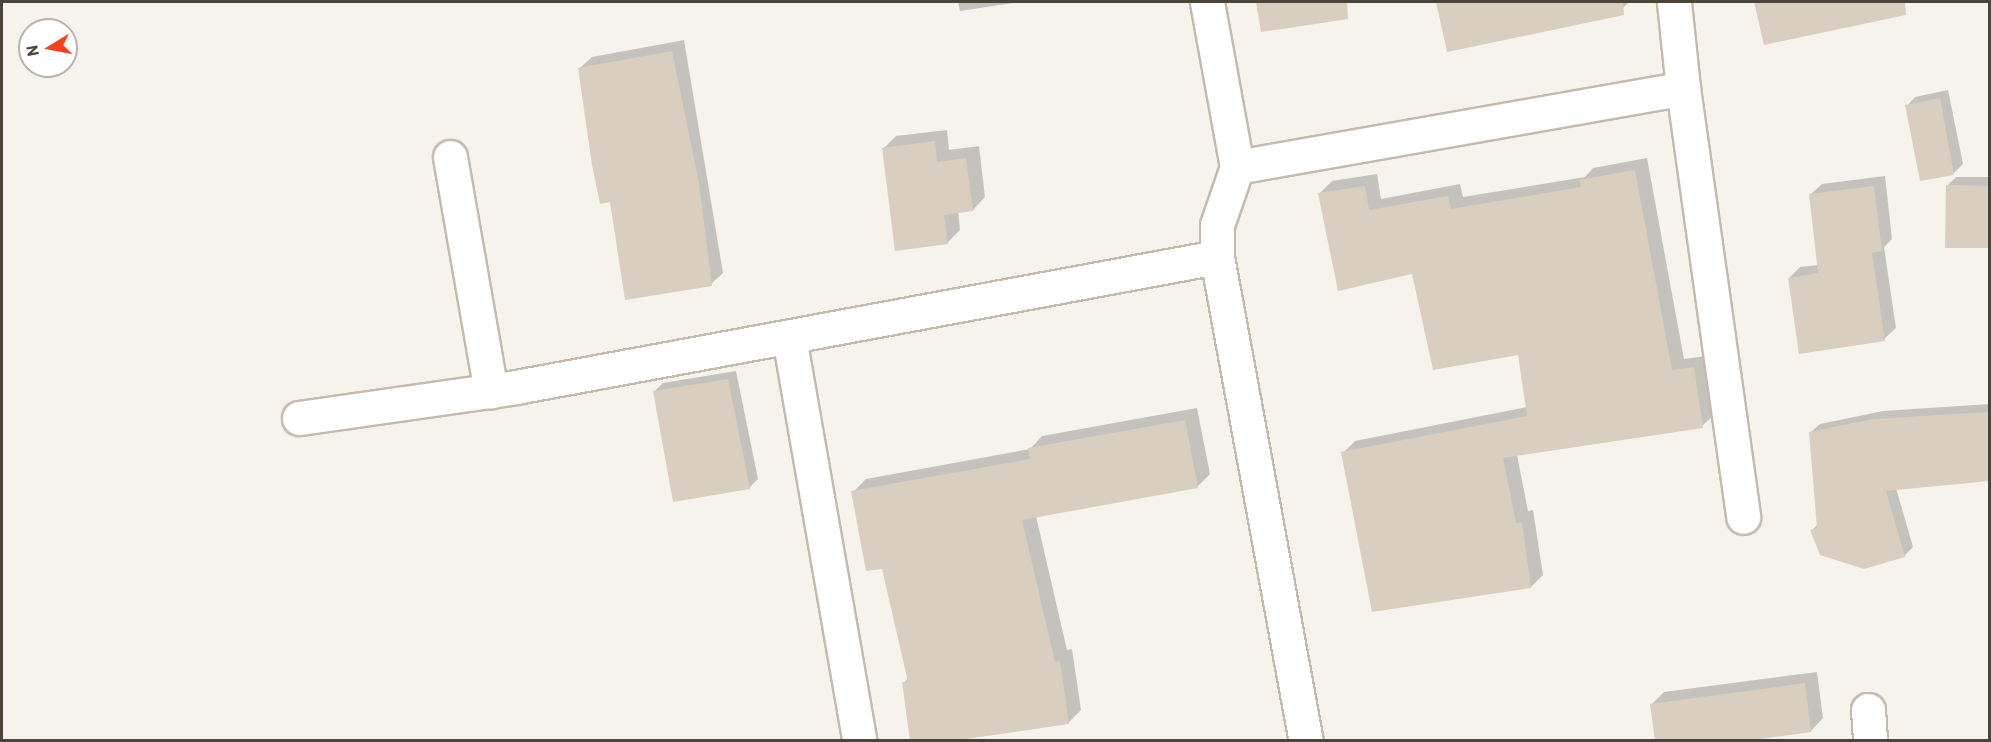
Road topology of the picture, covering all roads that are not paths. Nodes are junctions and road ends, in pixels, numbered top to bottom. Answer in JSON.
{"nodes":[{"id":1,"x":1207,"y":2,"type":"edge"},
{"id":2,"x":1674,"y":2,"type":"edge"},
{"id":3,"x":1683,"y":88,"type":"junction"},
{"id":4,"x":450,"y":157,"type":"dead end"},
{"id":5,"x":1237,"y":167,"type":"junction"},
{"id":6,"x":1217,"y":257,"type":"junction"},
{"id":7,"x":789,"y":337,"type":"junction"},
{"id":8,"x":491,"y":390,"type":"junction"},
{"id":9,"x":298,"y":418,"type":"dead end"},
{"id":10,"x":1743,"y":517,"type":"dead end"},
{"id":11,"x":859,"y":741,"type":"edge"},
{"id":12,"x":1306,"y":741,"type":"edge"}],
"edges":[{"from":1,"to":5,"type":"street"},
{"from":2,"to":3,"type":"street"},
{"from":3,"to":5,"type":"street"},
{"from":3,"to":10,"type":"street"},
{"from":4,"to":8,"type":"street"},
{"from":5,"to":6,"type":"street"},
{"from":6,"to":7,"type":"street"},
{"from":6,"to":12,"type":"street"},
{"from":7,"to":8,"type":"street"},
{"from":7,"to":11,"type":"street"},
{"from":8,"to":9,"type":"street"}]}
